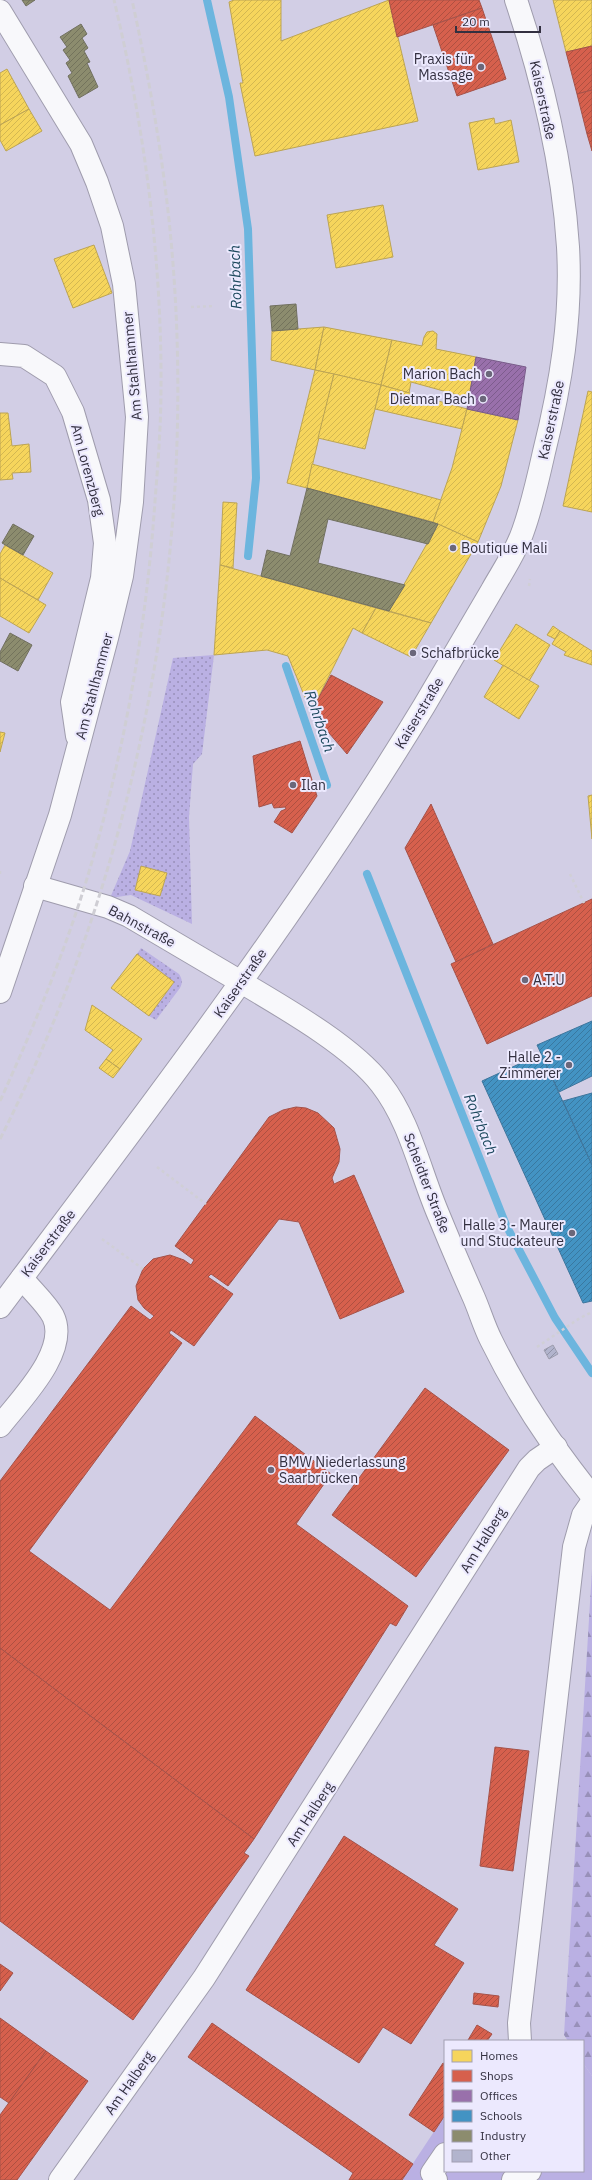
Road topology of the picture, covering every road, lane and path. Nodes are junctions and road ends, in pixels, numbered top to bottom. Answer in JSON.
{"nodes":[{"id":1,"x":516,"y":0,"type":"edge"},
{"id":2,"x":0,"y":11,"type":"edge"},
{"id":3,"x":215,"y":306,"type":"dead end"},
{"id":4,"x":191,"y":307,"type":"dead end"},
{"id":5,"x":0,"y":354,"type":"edge"},
{"id":6,"x":79,"y":745,"type":"junction"},
{"id":7,"x":0,"y":871,"type":"edge"},
{"id":8,"x":570,"y":874,"type":"dead end"},
{"id":9,"x":0,"y":876,"type":"edge"},
{"id":10,"x":35,"y":886,"type":"junction"},
{"id":11,"x":584,"y":903,"type":"dead end"},
{"id":12,"x":241,"y":982,"type":"junction"},
{"id":13,"x":0,"y":992,"type":"edge"},
{"id":14,"x":157,"y":1168,"type":"dead end"},
{"id":15,"x":206,"y":1204,"type":"dead end"},
{"id":16,"x":102,"y":1239,"type":"dead end"},
{"id":17,"x":143,"y":1269,"type":"dead end"},
{"id":18,"x":22,"y":1278,"type":"junction"},
{"id":19,"x":0,"y":1307,"type":"edge"},
{"id":20,"x":592,"y":1312,"type":"edge"},
{"id":21,"x":536,"y":1347,"type":"dead end"},
{"id":22,"x":0,"y":1426,"type":"edge"},
{"id":23,"x":556,"y":1447,"type":"junction"},
{"id":24,"x":592,"y":1496,"type":"edge"},
{"id":25,"x":592,"y":1502,"type":"edge"},
{"id":26,"x":517,"y":2035,"type":"edge"},
{"id":27,"x":444,"y":2156,"type":"edge"},
{"id":28,"x":528,"y":2172,"type":"edge"},
{"id":29,"x":60,"y":2180,"type":"edge"},
{"id":30,"x":436,"y":2180,"type":"edge"},
{"id":31,"x":513,"y":2180,"type":"edge"}],
"edges":[{"from":1,"to":12,"type":"street","name":"Kaiserstraße"},
{"from":2,"to":6,"type":"street","name":"Am Stahlhammer"},
{"from":3,"to":4,"type":"path"},
{"from":5,"to":6,"type":"street","name":"Am Lorenzberg"},
{"from":6,"to":10,"type":"street"},
{"from":7,"to":9,"type":"path"},
{"from":8,"to":11,"type":"path"},
{"from":10,"to":12,"type":"street","name":"Bahnstraße"},
{"from":10,"to":13,"type":"street"},
{"from":12,"to":18,"type":"street","name":"Kaiserstraße"},
{"from":12,"to":23,"type":"street","name":"Scheidter Straße"},
{"from":14,"to":15,"type":"path"},
{"from":16,"to":17,"type":"path"},
{"from":18,"to":19,"type":"street","name":"Kaiserstraße"},
{"from":18,"to":22,"type":"street"},
{"from":20,"to":21,"type":"path"},
{"from":23,"to":24,"type":"street","name":"Scheidter Straße"},
{"from":23,"to":29,"type":"street","name":"Am Halberg"},
{"from":25,"to":26,"type":"street"},
{"from":27,"to":30,"type":"street"},
{"from":28,"to":31,"type":"street"}]}
